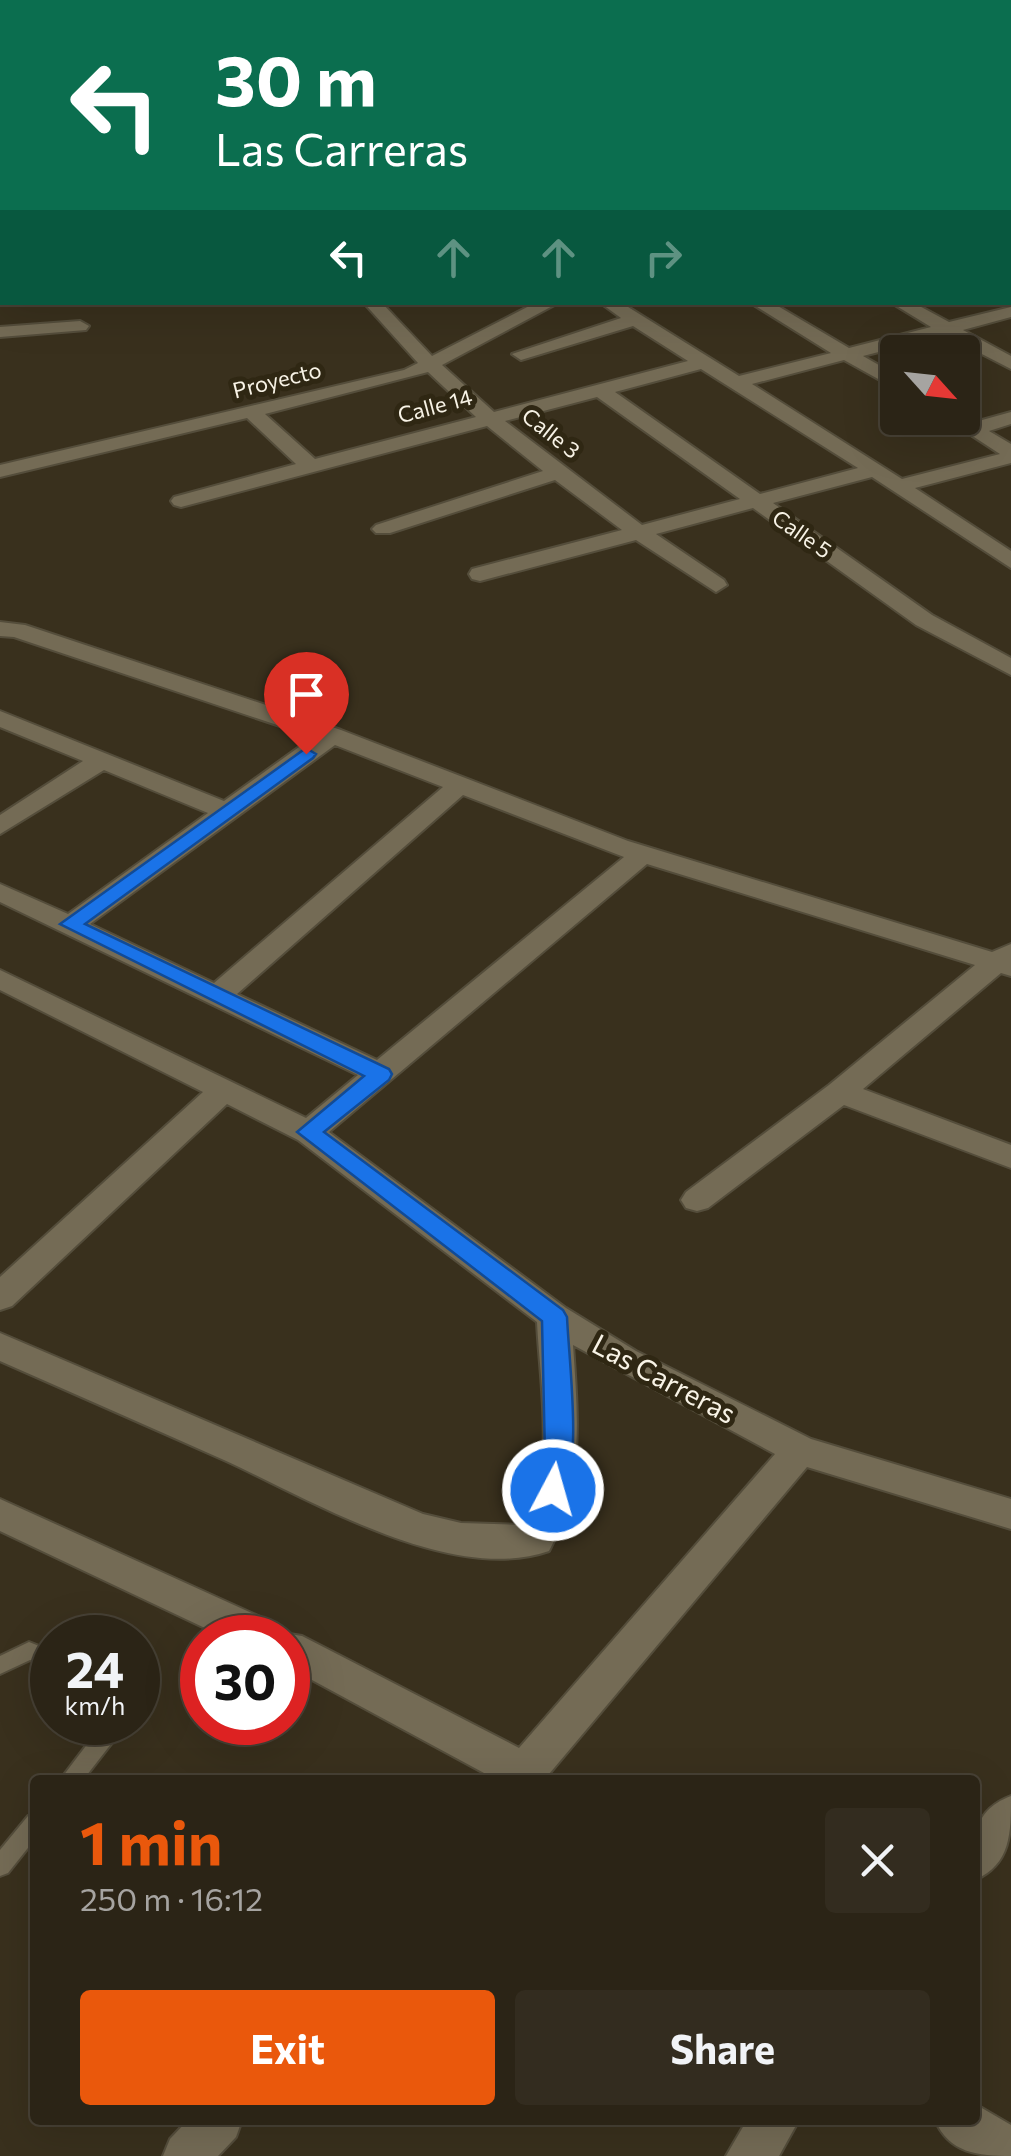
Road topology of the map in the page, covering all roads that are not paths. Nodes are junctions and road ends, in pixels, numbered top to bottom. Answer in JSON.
{"nodes":[{"id":1,"x":374,"y":305,"type":"edge"},
{"id":2,"x":546,"y":305,"type":"edge"},
{"id":3,"x":612,"y":305,"type":"edge"},
{"id":4,"x":761,"y":305,"type":"edge"},
{"id":5,"x":903,"y":305,"type":"edge"},
{"id":6,"x":1011,"y":312,"type":"edge"},
{"id":7,"x":634,"y":320,"type":"junction"},
{"id":8,"x":80,"y":326,"type":"dead end"},
{"id":9,"x":943,"y":327,"type":"junction"},
{"id":10,"x":0,"y":332,"type":"edge"},
{"id":11,"x":845,"y":352,"type":"junction"},
{"id":12,"x":521,"y":354,"type":"dead end"},
{"id":13,"x":702,"y":363,"type":"junction"},
{"id":14,"x":1011,"y":364,"type":"edge"},
{"id":15,"x":431,"y":366,"type":"junction"},
{"id":16,"x":880,"y":373,"type":"edge"},
{"id":17,"x":735,"y":383,"type":"junction"},
{"id":18,"x":600,"y":390,"type":"junction"},
{"id":19,"x":251,"y":412,"type":"junction"},
{"id":20,"x":491,"y":417,"type":"junction"},
{"id":21,"x":1011,"y":418,"type":"edge"},
{"id":22,"x":980,"y":427,"type":"edge"},
{"id":23,"x":980,"y":433,"type":"edge"},
{"id":24,"x":1011,"y":455,"type":"edge"},
{"id":25,"x":309,"y":465,"type":"junction"},
{"id":26,"x":875,"y":470,"type":"junction"},
{"id":27,"x":0,"y":471,"type":"edge"},
{"id":28,"x":560,"y":472,"type":"junction"},
{"id":29,"x":898,"y":486,"type":"junction"},
{"id":30,"x":181,"y":501,"type":"dead end"},
{"id":31,"x":758,"y":503,"type":"junction"},
{"id":32,"x":383,"y":529,"type":"dead end"},
{"id":33,"x":638,"y":533,"type":"junction"},
{"id":34,"x":1011,"y":561,"type":"edge"},
{"id":35,"x":480,"y":574,"type":"dead end"},
{"id":36,"x":716,"y":585,"type":"dead end"},
{"id":37,"x":0,"y":630,"type":"edge"},
{"id":38,"x":1011,"y":668,"type":"edge"},
{"id":39,"x":0,"y":718,"type":"edge"},
{"id":40,"x":332,"y":735,"type":"junction"},
{"id":41,"x":102,"y":760,"type":"junction"},
{"id":42,"x":460,"y":786,"type":"junction"},
{"id":43,"x":228,"y":812,"type":"junction"},
{"id":44,"x":0,"y":826,"type":"edge"},
{"id":45,"x":642,"y":855,"type":"junction"},
{"id":46,"x":0,"y":892,"type":"edge"},
{"id":47,"x":70,"y":924,"type":"junction"},
{"id":48,"x":1006,"y":960,"type":"edge"},
{"id":49,"x":0,"y":979,"type":"edge"},
{"id":50,"x":218,"y":995,"type":"junction"},
{"id":51,"x":381,"y":1074,"type":"junction"},
{"id":52,"x":224,"y":1089,"type":"junction"},
{"id":53,"x":840,"y":1092,"type":"junction"},
{"id":54,"x":309,"y":1132,"type":"junction"},
{"id":55,"x":1011,"y":1157,"type":"edge"},
{"id":56,"x":697,"y":1200,"type":"dead end"},
{"id":57,"x":0,"y":1297,"type":"edge"},
{"id":58,"x":554,"y":1317,"type":"junction"},
{"id":59,"x":0,"y":1346,"type":"edge"},
{"id":60,"x":800,"y":1450,"type":"junction"},
{"id":61,"x":0,"y":1514,"type":"edge"},
{"id":62,"x":1011,"y":1514,"type":"edge"},
{"id":63,"x":217,"y":1615,"type":"edge"},
{"id":64,"x":30,"y":1651,"type":"edge"},
{"id":65,"x":310,"y":1660,"type":"edge"},
{"id":66,"x":0,"y":1665,"type":"edge"},
{"id":67,"x":98,"y":1745,"type":"edge"},
{"id":68,"x":74,"y":1775,"type":"edge"},
{"id":69,"x":519,"y":1775,"type":"edge"},
{"id":70,"x":522,"y":1775,"type":"edge"},
{"id":71,"x":1011,"y":1815,"type":"edge"},
{"id":72,"x":30,"y":1828,"type":"edge"},
{"id":73,"x":980,"y":1854,"type":"edge"},
{"id":74,"x":0,"y":1866,"type":"edge"},
{"id":75,"x":215,"y":2125,"type":"edge"},
{"id":76,"x":772,"y":2125,"type":"edge"},
{"id":77,"x":966,"y":2125,"type":"edge"},
{"id":78,"x":1011,"y":2152,"type":"edge"},
{"id":79,"x":188,"y":2156,"type":"edge"},
{"id":80,"x":750,"y":2156,"type":"edge"}],
"edges":[{"from":1,"to":15,"type":"street","name":"Calle 3"},
{"from":2,"to":15,"type":"street","name":"Proyecto"},
{"from":3,"to":7,"type":"street"},
{"from":4,"to":11,"type":"street"},
{"from":5,"to":9,"type":"street"},
{"from":6,"to":9,"type":"street"},
{"from":7,"to":12,"type":"street"},
{"from":7,"to":13,"type":"street"},
{"from":8,"to":10,"type":"street"},
{"from":9,"to":11,"type":"street"},
{"from":9,"to":14,"type":"street"},
{"from":11,"to":16,"type":"street"},
{"from":11,"to":17,"type":"street"},
{"from":13,"to":17,"type":"street"},
{"from":13,"to":18,"type":"street","name":"Calle 14"},
{"from":15,"to":19,"type":"street","name":"Proyecto"},
{"from":15,"to":20,"type":"street","name":"Calle 3"},
{"from":17,"to":26,"type":"street"},
{"from":18,"to":20,"type":"street","name":"Calle 14"},
{"from":18,"to":31,"type":"street","name":"Calle 5"},
{"from":19,"to":25,"type":"street"},
{"from":19,"to":27,"type":"street","name":"Proyecto"},
{"from":20,"to":25,"type":"street","name":"Calle 14"},
{"from":20,"to":28,"type":"street","name":"Calle 3"},
{"from":21,"to":22,"type":"street"},
{"from":23,"to":24,"type":"street"},
{"from":24,"to":29,"type":"street"},
{"from":25,"to":30,"type":"street","name":"Calle 14"},
{"from":26,"to":29,"type":"street"},
{"from":26,"to":31,"type":"street"},
{"from":28,"to":32,"type":"street"},
{"from":28,"to":33,"type":"street","name":"Calle 3"},
{"from":29,"to":34,"type":"street"},
{"from":31,"to":33,"type":"street"},
{"from":31,"to":38,"type":"street","name":"Calle 5"},
{"from":33,"to":35,"type":"street"},
{"from":33,"to":36,"type":"street","name":"Calle 3"},
{"from":37,"to":40,"type":"street"},
{"from":39,"to":41,"type":"street"},
{"from":40,"to":42,"type":"street"},
{"from":40,"to":43,"type":"street"},
{"from":41,"to":43,"type":"street"},
{"from":41,"to":44,"type":"street"},
{"from":42,"to":45,"type":"street"},
{"from":42,"to":50,"type":"street"},
{"from":43,"to":47,"type":"street"},
{"from":45,"to":48,"type":"street"},
{"from":45,"to":51,"type":"street"},
{"from":46,"to":47,"type":"street"},
{"from":47,"to":50,"type":"street"},
{"from":48,"to":53,"type":"street"},
{"from":49,"to":52,"type":"street","name":"Las Carreras"},
{"from":50,"to":51,"type":"street"},
{"from":51,"to":54,"type":"street"},
{"from":52,"to":54,"type":"street","name":"Las Carreras"},
{"from":52,"to":57,"type":"street"},
{"from":53,"to":55,"type":"street"},
{"from":53,"to":56,"type":"street"},
{"from":54,"to":58,"type":"street","name":"Las Carreras"},
{"from":58,"to":59,"type":"street"},
{"from":58,"to":60,"type":"street","name":"Las Carreras"},
{"from":60,"to":62,"type":"street","name":"Las Carreras"},
{"from":60,"to":70,"type":"street"},
{"from":61,"to":63,"type":"street"},
{"from":64,"to":66,"type":"lane"},
{"from":65,"to":69,"type":"street"},
{"from":67,"to":68,"type":"lane"},
{"from":71,"to":73,"type":"street"},
{"from":72,"to":74,"type":"lane"},
{"from":75,"to":79,"type":"street"},
{"from":76,"to":80,"type":"street"},
{"from":77,"to":78,"type":"street"}]}
